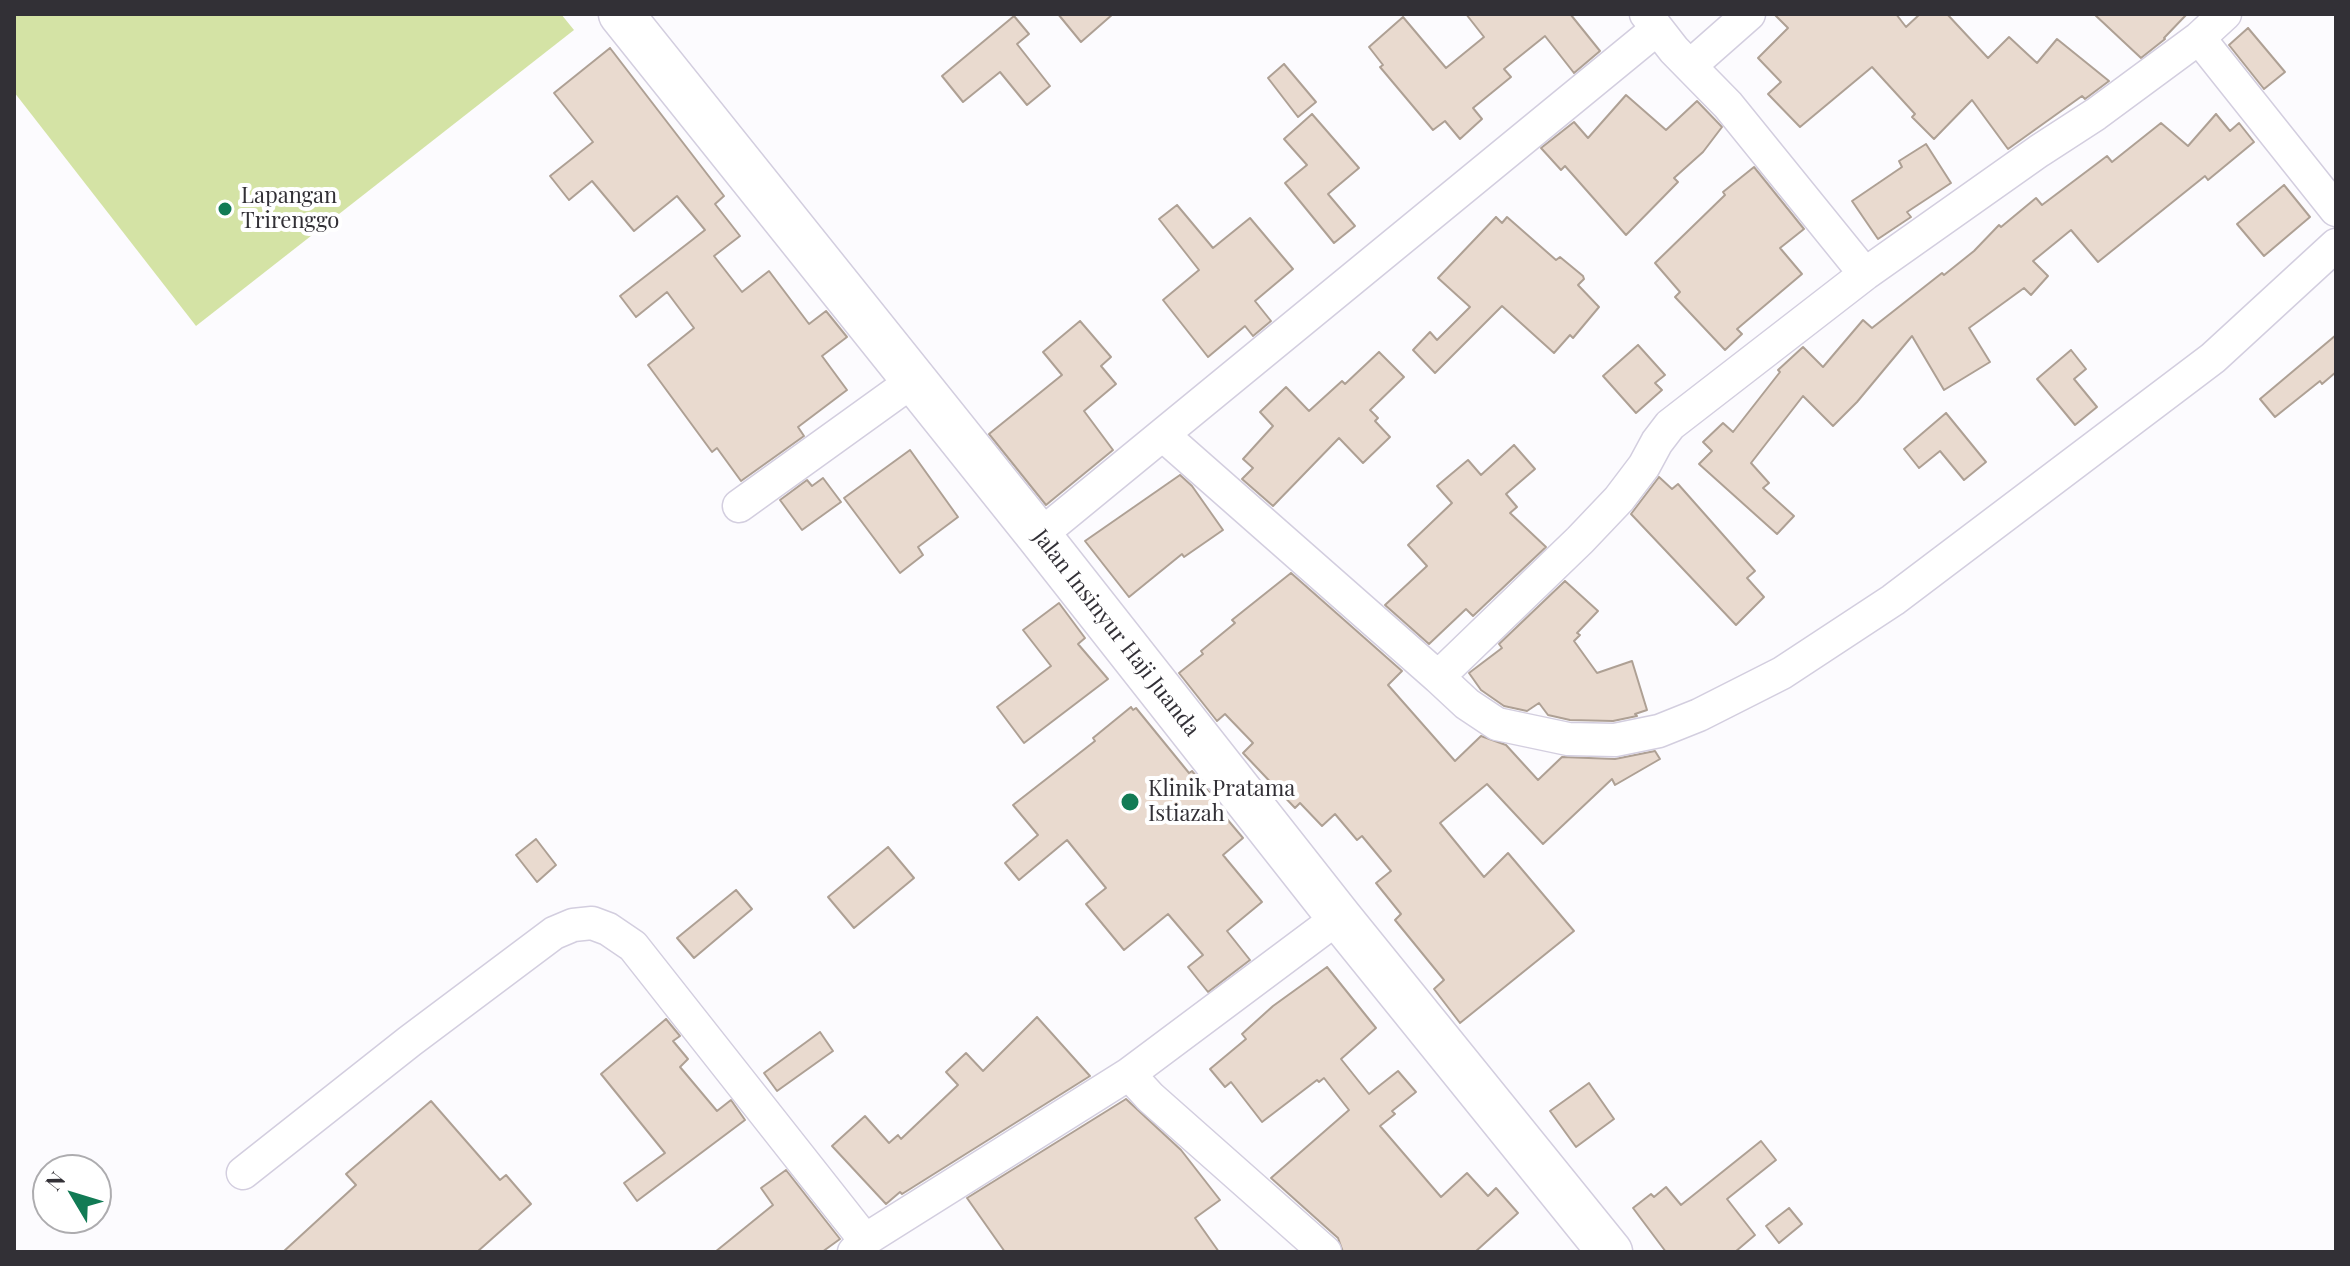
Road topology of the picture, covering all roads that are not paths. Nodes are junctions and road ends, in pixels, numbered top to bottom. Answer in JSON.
{"nodes":[{"id":1,"x":621,"y":14,"type":"edge"},
{"id":2,"x":1749,"y":14,"type":"edge"},
{"id":3,"x":2225,"y":14,"type":"edge"},
{"id":4,"x":1652,"y":21,"type":"edge"},
{"id":5,"x":2199,"y":38,"type":"junction"},
{"id":6,"x":1690,"y":66,"type":"junction"},
{"id":7,"x":2336,"y":210,"type":"edge"},
{"id":8,"x":2336,"y":245,"type":"edge"},
{"id":9,"x":1865,"y":274,"type":"junction"},
{"id":10,"x":914,"y":380,"type":"junction"},
{"id":11,"x":1163,"y":435,"type":"junction"},
{"id":12,"x":739,"y":506,"type":"dead end"},
{"id":13,"x":1039,"y":536,"type":"junction"},
{"id":14,"x":1438,"y":677,"type":"junction"},
{"id":15,"x":1339,"y":917,"type":"junction"},
{"id":16,"x":1129,"y":1074,"type":"junction"},
{"id":17,"x":243,"y":1173,"type":"dead end"},
{"id":18,"x":860,"y":1246,"type":"edge"},
{"id":19,"x":1325,"y":1252,"type":"edge"},
{"id":20,"x":1610,"y":1252,"type":"edge"}],
"edges":[{"from":1,"to":10,"type":"main road","name":"Jalan Insinyur Haji Juanda"},
{"from":2,"to":6,"type":"street"},
{"from":3,"to":5,"type":"street"},
{"from":4,"to":6,"type":"street"},
{"from":4,"to":11,"type":"street"},
{"from":5,"to":7,"type":"street"},
{"from":5,"to":9,"type":"street"},
{"from":6,"to":9,"type":"street"},
{"from":8,"to":14,"type":"street"},
{"from":9,"to":14,"type":"street"},
{"from":10,"to":12,"type":"street"},
{"from":10,"to":13,"type":"main road","name":"Jalan Insinyur Haji Juanda"},
{"from":11,"to":13,"type":"street"},
{"from":11,"to":14,"type":"street"},
{"from":13,"to":15,"type":"main road","name":"Jalan Insinyur Haji Juanda"},
{"from":15,"to":16,"type":"street"},
{"from":15,"to":20,"type":"main road","name":"Jalan Insinyur Haji Juanda"},
{"from":16,"to":18,"type":"street"},
{"from":16,"to":19,"type":"street"},
{"from":17,"to":18,"type":"street"}]}
